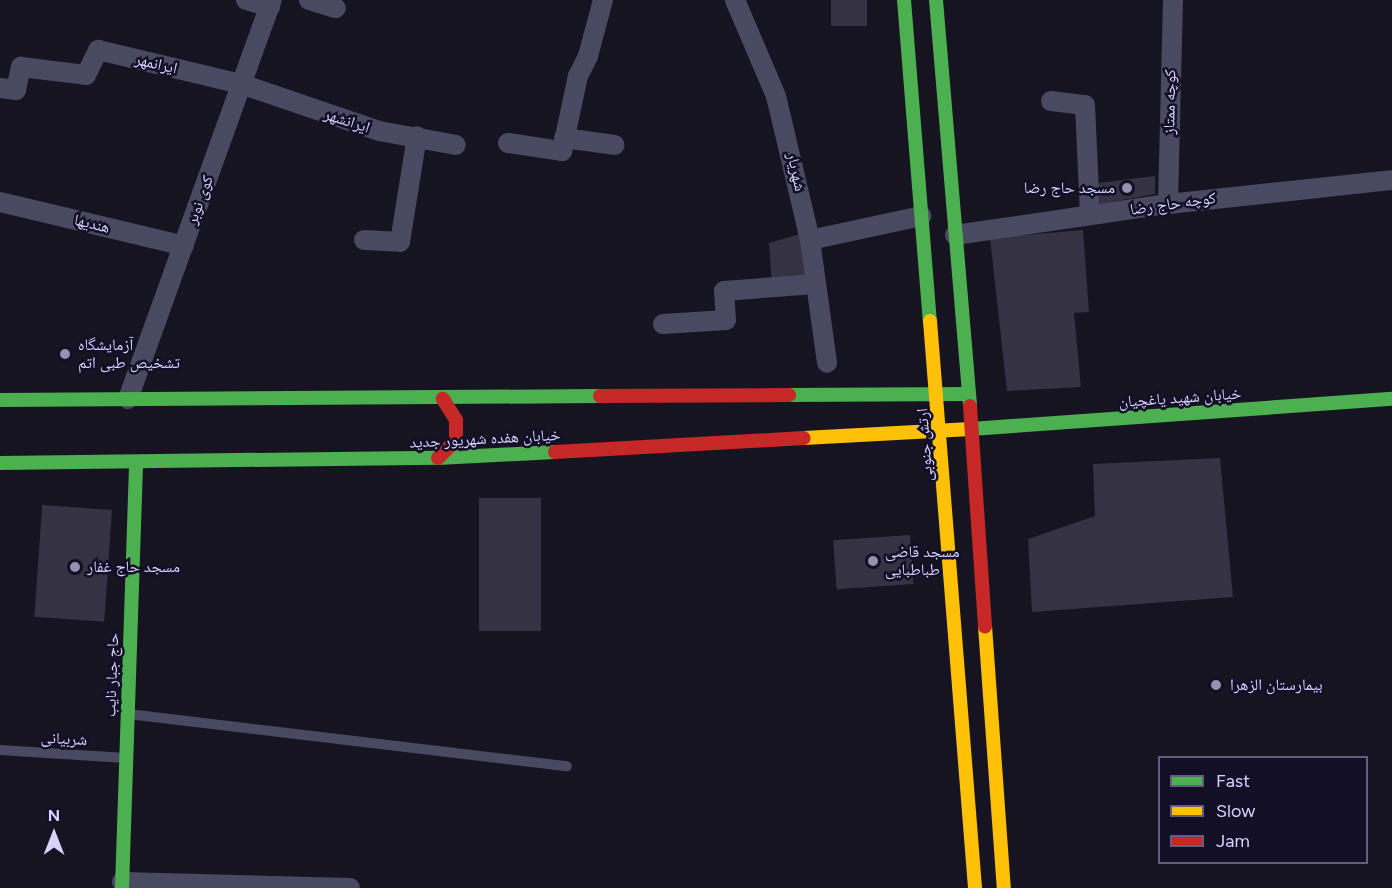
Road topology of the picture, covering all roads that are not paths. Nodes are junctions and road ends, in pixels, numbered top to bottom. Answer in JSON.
{"nodes":[{"id":1,"x":246,"y":0,"type":"edge"},
{"id":2,"x":309,"y":0,"type":"edge"},
{"id":3,"x":603,"y":0,"type":"edge"},
{"id":4,"x":735,"y":0,"type":"edge"},
{"id":5,"x":904,"y":0,"type":"edge"},
{"id":6,"x":936,"y":0,"type":"edge"},
{"id":7,"x":1173,"y":0,"type":"edge"},
{"id":8,"x":271,"y":3,"type":"edge"},
{"id":9,"x":336,"y":8,"type":"dead end"},
{"id":10,"x":241,"y":84,"type":"junction"},
{"id":11,"x":0,"y":88,"type":"edge"},
{"id":12,"x":1051,"y":101,"type":"dead end"},
{"id":13,"x":417,"y":136,"type":"junction"},
{"id":14,"x":564,"y":138,"type":"junction"},
{"id":15,"x":508,"y":143,"type":"dead end"},
{"id":16,"x":456,"y":145,"type":"dead end"},
{"id":17,"x":615,"y":145,"type":"dead end"},
{"id":18,"x":1392,"y":180,"type":"edge"},
{"id":19,"x":0,"y":202,"type":"edge"},
{"id":20,"x":1168,"y":204,"type":"junction"},
{"id":21,"x":1090,"y":215,"type":"junction"},
{"id":22,"x":921,"y":216,"type":"junction"},
{"id":23,"x":956,"y":235,"type":"junction"},
{"id":24,"x":364,"y":240,"type":"dead end"},
{"id":25,"x":810,"y":240,"type":"junction"},
{"id":26,"x":184,"y":246,"type":"junction"},
{"id":27,"x":816,"y":284,"type":"junction"},
{"id":28,"x":663,"y":324,"type":"dead end"},
{"id":29,"x":827,"y":363,"type":"dead end"},
{"id":30,"x":969,"y":394,"type":"junction"},
{"id":31,"x":938,"y":395,"type":"junction"},
{"id":32,"x":128,"y":399,"type":"junction"},
{"id":33,"x":443,"y":399,"type":"junction"},
{"id":34,"x":1392,"y":399,"type":"edge"},
{"id":35,"x":0,"y":400,"type":"edge"},
{"id":36,"x":971,"y":429,"type":"junction"},
{"id":37,"x":940,"y":430,"type":"junction"},
{"id":38,"x":438,"y":458,"type":"junction"},
{"id":39,"x":136,"y":463,"type":"junction"},
{"id":40,"x":0,"y":464,"type":"edge"},
{"id":41,"x":128,"y":714,"type":"junction"},
{"id":42,"x":0,"y":750,"type":"edge"},
{"id":43,"x":126,"y":758,"type":"junction"},
{"id":44,"x":567,"y":766,"type":"dead end"},
{"id":45,"x":122,"y":885,"type":"edge"},
{"id":46,"x":350,"y":888,"type":"edge"},
{"id":47,"x":975,"y":888,"type":"edge"},
{"id":48,"x":1004,"y":888,"type":"edge"}],
"edges":[{"from":1,"to":8,"type":"street"},
{"from":2,"to":9,"type":"street"},
{"from":3,"to":14,"type":"street"},
{"from":4,"to":25,"type":"street","name":"شهریار"},
{"from":5,"to":22,"type":"main road","name":"ارتش جنوبی"},
{"from":6,"to":23,"type":"main road"},
{"from":7,"to":20,"type":"street","name":"کوچه ممتاز"},
{"from":8,"to":10,"type":"street","name":"کوی نوبر"},
{"from":10,"to":11,"type":"street","name":"ایرانمهر"},
{"from":10,"to":13,"type":"street","name":"ایرانشهر"},
{"from":10,"to":26,"type":"street","name":"کوی نوبر"},
{"from":12,"to":21,"type":"street"},
{"from":13,"to":16,"type":"street","name":"ایرانشهر"},
{"from":13,"to":24,"type":"street"},
{"from":14,"to":15,"type":"street"},
{"from":14,"to":17,"type":"street"},
{"from":18,"to":20,"type":"street","name":"کوچه حاج رضا"},
{"from":19,"to":26,"type":"street","name":"هندیها"},
{"from":20,"to":21,"type":"street","name":"کوچه حاج رضا"},
{"from":21,"to":23,"type":"street","name":"کوچه حاج رضا"},
{"from":22,"to":25,"type":"street"},
{"from":22,"to":31,"type":"main road","name":"ارتش جنوبی"},
{"from":23,"to":30,"type":"main road"},
{"from":25,"to":27,"type":"street","name":"شهریار"},
{"from":26,"to":32,"type":"street","name":"کوی نوبر"},
{"from":27,"to":28,"type":"street"},
{"from":27,"to":29,"type":"street","name":"شهریار"},
{"from":30,"to":31,"type":"main road"},
{"from":30,"to":36,"type":"main road"},
{"from":31,"to":33,"type":"main road"},
{"from":31,"to":37,"type":"main road","name":"ارتش جنوبی"},
{"from":32,"to":33,"type":"main road"},
{"from":32,"to":35,"type":"main road"},
{"from":33,"to":38,"type":"main road"},
{"from":34,"to":36,"type":"main road","name":"خیابان شهید یاغچیان"},
{"from":36,"to":37,"type":"main road","name":"خیابان هفده شهریور جدید"},
{"from":36,"to":48,"type":"main road"},
{"from":37,"to":38,"type":"main road","name":"خیابان هفده شهریور جدید"},
{"from":37,"to":47,"type":"main road","name":"ارتش جنوبی"},
{"from":38,"to":39,"type":"main road","name":"خیابان هفده شهریور جدید"},
{"from":39,"to":40,"type":"main road","name":"خیابان هفده شهریور جدید"},
{"from":39,"to":41,"type":"main road","name":"حاج جبار نایب"},
{"from":41,"to":43,"type":"main road","name":"حاج جبار نایب"},
{"from":41,"to":44,"type":"lane"},
{"from":42,"to":43,"type":"lane","name":"شربیانی"},
{"from":43,"to":45,"type":"main road","name":"حاج جبار نایب"},
{"from":45,"to":46,"type":"street"}]}
